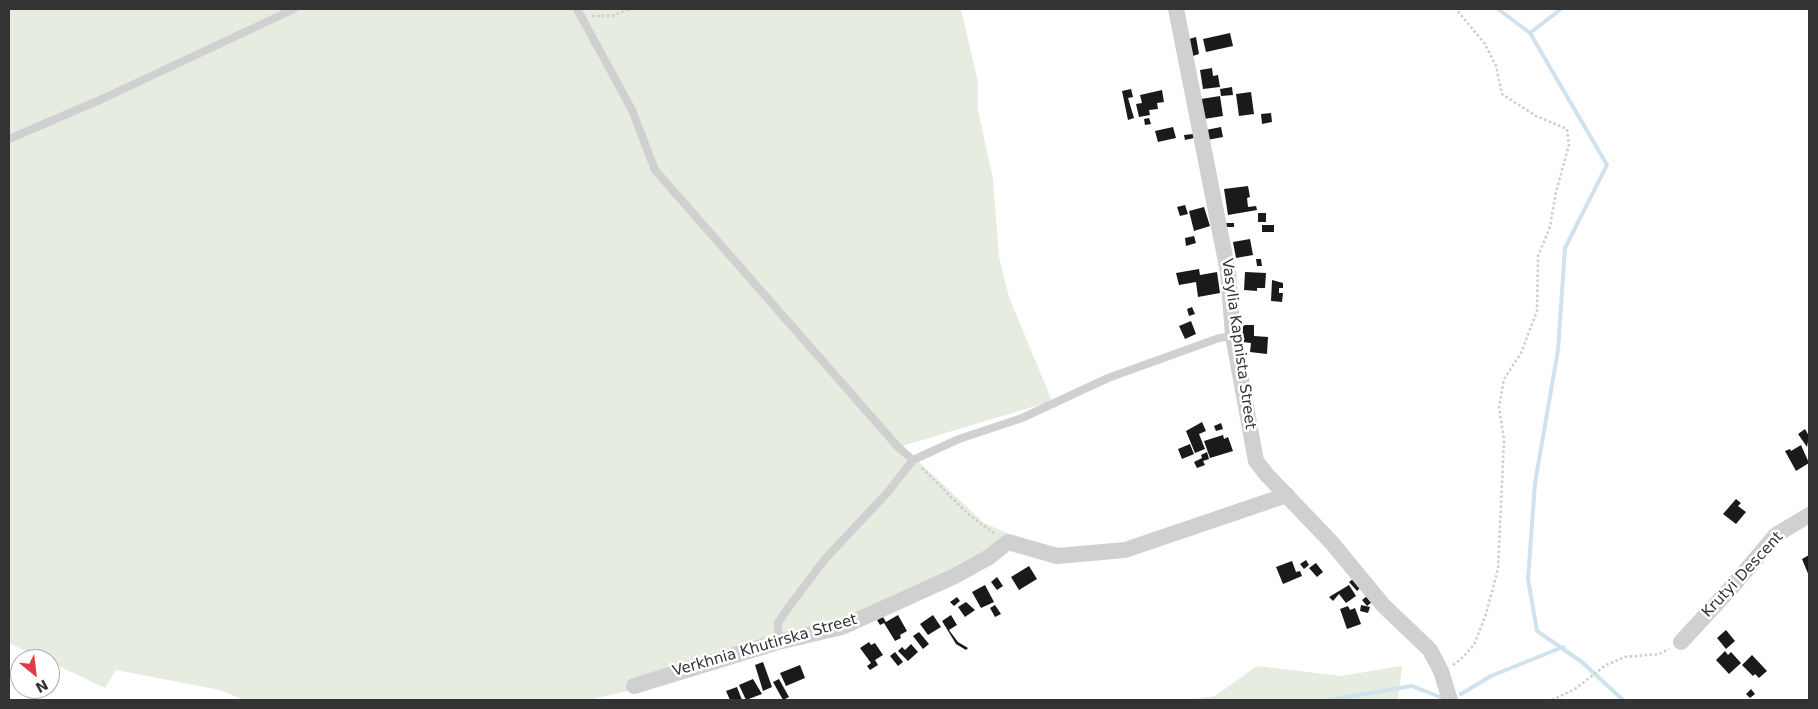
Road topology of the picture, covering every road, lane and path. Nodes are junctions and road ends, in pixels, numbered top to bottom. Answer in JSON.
{"nodes":[{"id":1,"x":294,"y":9,"type":"edge"},
{"id":2,"x":630,"y":9,"type":"edge"},
{"id":3,"x":1176,"y":9,"type":"edge"},
{"id":4,"x":1456,"y":9,"type":"edge"},
{"id":5,"x":579,"y":12,"type":"edge"},
{"id":6,"x":9,"y":139,"type":"edge"},
{"id":7,"x":1233,"y":336,"type":"junction"},
{"id":8,"x":913,"y":460,"type":"junction"},
{"id":9,"x":1287,"y":496,"type":"junction"},
{"id":10,"x":1809,"y":514,"type":"edge"},
{"id":11,"x":1008,"y":542,"type":"junction"},
{"id":12,"x":778,"y":642,"type":"junction"},
{"id":13,"x":1681,"y":642,"type":"joint"},
{"id":14,"x":1442,"y":671,"type":"junction"},
{"id":15,"x":634,"y":686,"type":"dead end"},
{"id":16,"x":1450,"y":700,"type":"edge"},
{"id":17,"x":1552,"y":700,"type":"edge"}],
"edges":[{"from":1,"to":6,"type":"lane"},
{"from":2,"to":5,"type":"path"},
{"from":3,"to":7,"type":"street","name":"Vasylia Kapnista Street"},
{"from":4,"to":14,"type":"path"},
{"from":5,"to":8,"type":"lane"},
{"from":7,"to":8,"type":"lane"},
{"from":7,"to":9,"type":"street","name":"Vasylia Kapnista Street"},
{"from":8,"to":11,"type":"path"},
{"from":8,"to":12,"type":"lane"},
{"from":9,"to":11,"type":"street"},
{"from":9,"to":14,"type":"street","name":"Vasylia Kapnista Street"},
{"from":10,"to":13,"type":"street","name":"Krutyi Descent"},
{"from":11,"to":12,"type":"street","name":"Verkhnia Khutirska Street"},
{"from":12,"to":15,"type":"street","name":"Verkhnia Khutirska Street"},
{"from":13,"to":17,"type":"path"},
{"from":14,"to":16,"type":"street","name":"Vasylia Kapnista Street"}]}
